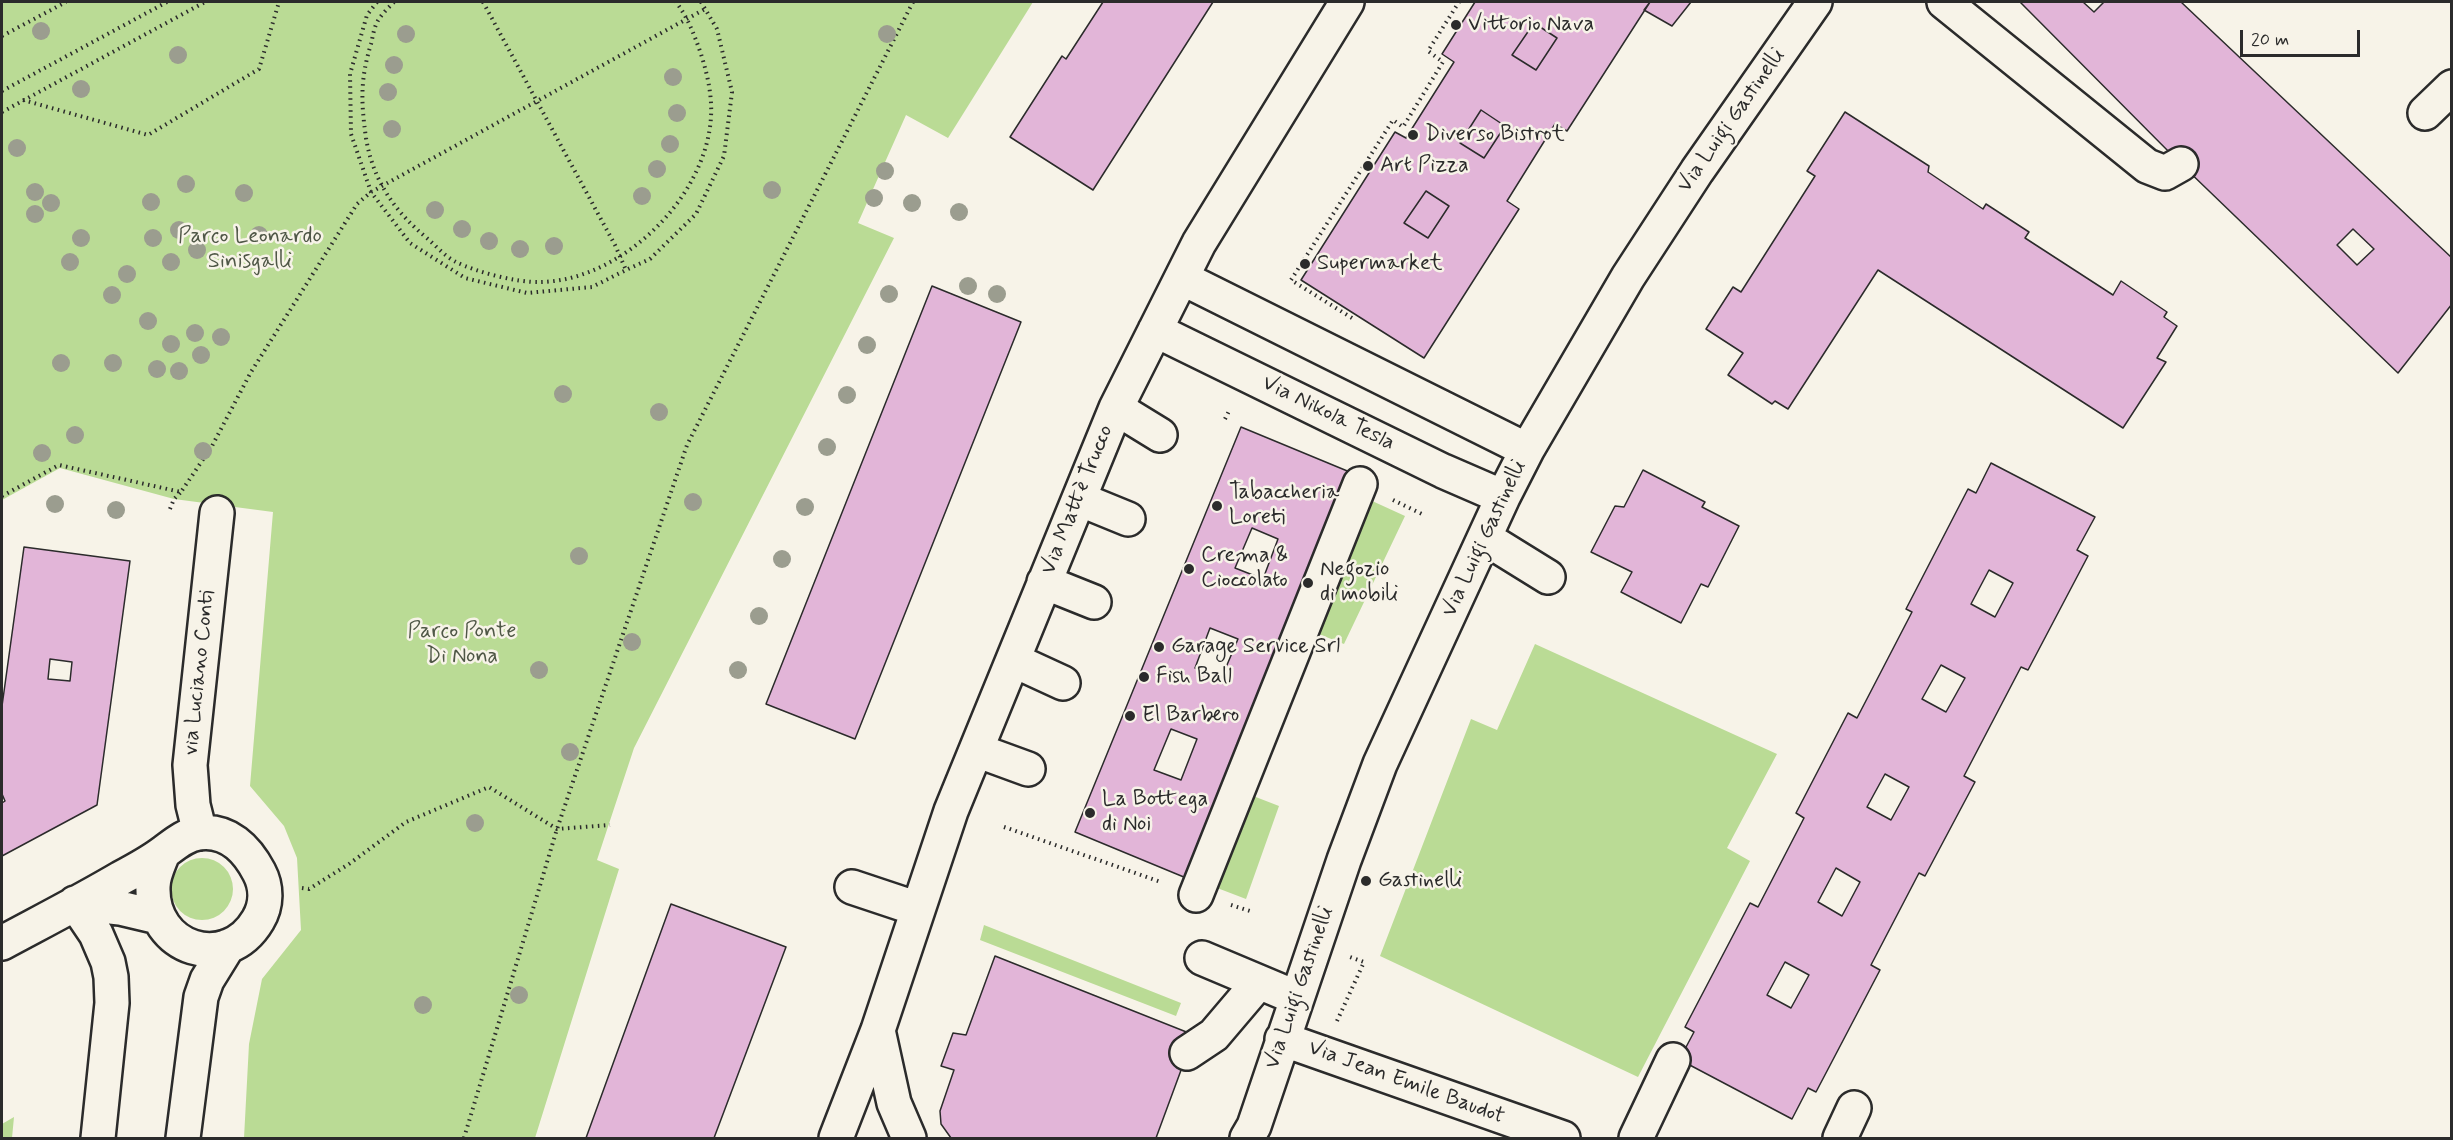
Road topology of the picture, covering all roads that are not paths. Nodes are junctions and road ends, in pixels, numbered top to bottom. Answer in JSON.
{"nodes":[{"id":1,"x":1347,"y":2,"type":"edge"},
{"id":2,"x":1815,"y":2,"type":"edge"},
{"id":3,"x":1944,"y":2,"type":"edge"},
{"id":4,"x":2451,"y":87,"type":"edge"},
{"id":5,"x":2425,"y":113,"type":"dead end"},
{"id":6,"x":2181,"y":164,"type":"dead end"},
{"id":7,"x":1182,"y":278,"type":"junction"},
{"id":8,"x":1155,"y":330,"type":"junction"},
{"id":9,"x":1116,"y":408,"type":"junction"},
{"id":10,"x":1160,"y":435,"type":"dead end"},
{"id":11,"x":1527,"y":450,"type":"junction"},
{"id":12,"x":1360,"y":484,"type":"dead end"},
{"id":13,"x":1503,"y":497,"type":"junction"},
{"id":14,"x":1079,"y":499,"type":"junction"},
{"id":15,"x":217,"y":513,"type":"dead end"},
{"id":16,"x":1128,"y":519,"type":"dead end"},
{"id":17,"x":1485,"y":538,"type":"junction"},
{"id":18,"x":1548,"y":577,"type":"dead end"},
{"id":19,"x":1044,"y":582,"type":"junction"},
{"id":20,"x":1094,"y":602,"type":"dead end"},
{"id":21,"x":1013,"y":660,"type":"junction"},
{"id":22,"x":1062,"y":683,"type":"dead end"},
{"id":23,"x":976,"y":750,"type":"junction"},
{"id":24,"x":1029,"y":770,"type":"dead end"},
{"id":25,"x":200,"y":833,"type":"junction"},
{"id":26,"x":163,"y":853,"type":"junction"},
{"id":27,"x":852,"y":886,"type":"dead end"},
{"id":28,"x":1196,"y":895,"type":"road end"},
{"id":29,"x":75,"y":903,"type":"junction"},
{"id":30,"x":918,"y":909,"type":"junction"},
{"id":31,"x":158,"y":917,"type":"junction"},
{"id":32,"x":2,"y":944,"type":"edge"},
{"id":33,"x":228,"y":946,"type":"junction"},
{"id":34,"x":1202,"y":958,"type":"dead end"},
{"id":35,"x":1258,"y":982,"type":"junction"},
{"id":36,"x":1297,"y":998,"type":"junction"},
{"id":37,"x":878,"y":1030,"type":"junction"},
{"id":38,"x":1282,"y":1039,"type":"junction"},
{"id":39,"x":1187,"y":1053,"type":"dead end"},
{"id":40,"x":1673,"y":1060,"type":"dead end"},
{"id":41,"x":1854,"y":1108,"type":"dead end"},
{"id":42,"x":1248,"y":1134,"type":"edge"},
{"id":43,"x":98,"y":1138,"type":"edge"},
{"id":44,"x":183,"y":1138,"type":"edge"},
{"id":45,"x":836,"y":1138,"type":"edge"},
{"id":46,"x":909,"y":1138,"type":"edge"},
{"id":47,"x":1563,"y":1138,"type":"edge"},
{"id":48,"x":1636,"y":1138,"type":"edge"},
{"id":49,"x":1840,"y":1138,"type":"edge"}],
"edges":[{"from":1,"to":7,"type":"street","name":"Via Mattè Trucco"},
{"from":2,"to":11,"type":"street","name":"Via Luigi Gastinelli"},
{"from":3,"to":6,"type":"street"},
{"from":4,"to":5,"type":"street"},
{"from":7,"to":8,"type":"street","name":"Via Mattè Trucco"},
{"from":7,"to":11,"type":"street"},
{"from":8,"to":9,"type":"street","name":"Via Mattè Trucco"},
{"from":8,"to":13,"type":"street","name":"Via Nikola Tesla"},
{"from":9,"to":10,"type":"street"},
{"from":9,"to":14,"type":"street","name":"Via Mattè Trucco"},
{"from":11,"to":13,"type":"street","name":"Via Luigi Gastinelli"},
{"from":12,"to":28,"type":"street"},
{"from":13,"to":17,"type":"street","name":"Via Luigi Gastinelli"},
{"from":14,"to":16,"type":"street"},
{"from":14,"to":19,"type":"street","name":"Via Mattè Trucco"},
{"from":15,"to":25,"type":"street","name":"via Luciano Conti"},
{"from":17,"to":18,"type":"street"},
{"from":17,"to":36,"type":"street","name":"Via Luigi Gastinelli"},
{"from":19,"to":20,"type":"street"},
{"from":19,"to":21,"type":"street","name":"Via Mattè Trucco"},
{"from":21,"to":22,"type":"street"},
{"from":21,"to":23,"type":"street","name":"Via Mattè Trucco"},
{"from":23,"to":24,"type":"street"},
{"from":23,"to":30,"type":"street","name":"Via Mattè Trucco"},
{"from":25,"to":26,"type":"street"},
{"from":25,"to":33,"type":"street"},
{"from":26,"to":29,"type":"street"},
{"from":26,"to":31,"type":"street"},
{"from":27,"to":30,"type":"street"},
{"from":29,"to":31,"type":"street"},
{"from":29,"to":32,"type":"street"},
{"from":29,"to":43,"type":"street"},
{"from":30,"to":37,"type":"street","name":"Via Mattè Trucco"},
{"from":31,"to":33,"type":"street"},
{"from":33,"to":44,"type":"street"},
{"from":34,"to":35,"type":"street"},
{"from":35,"to":36,"type":"street"},
{"from":35,"to":39,"type":"street"},
{"from":36,"to":38,"type":"street","name":"Via Luigi Gastinelli"},
{"from":37,"to":45,"type":"street","name":"Via Mattè Trucco"},
{"from":37,"to":46,"type":"street"},
{"from":38,"to":42,"type":"street","name":"Via Luigi Gastinelli"},
{"from":38,"to":47,"type":"street","name":"Via Jean Emile Baudot"},
{"from":40,"to":48,"type":"street"},
{"from":41,"to":49,"type":"street"}]}
